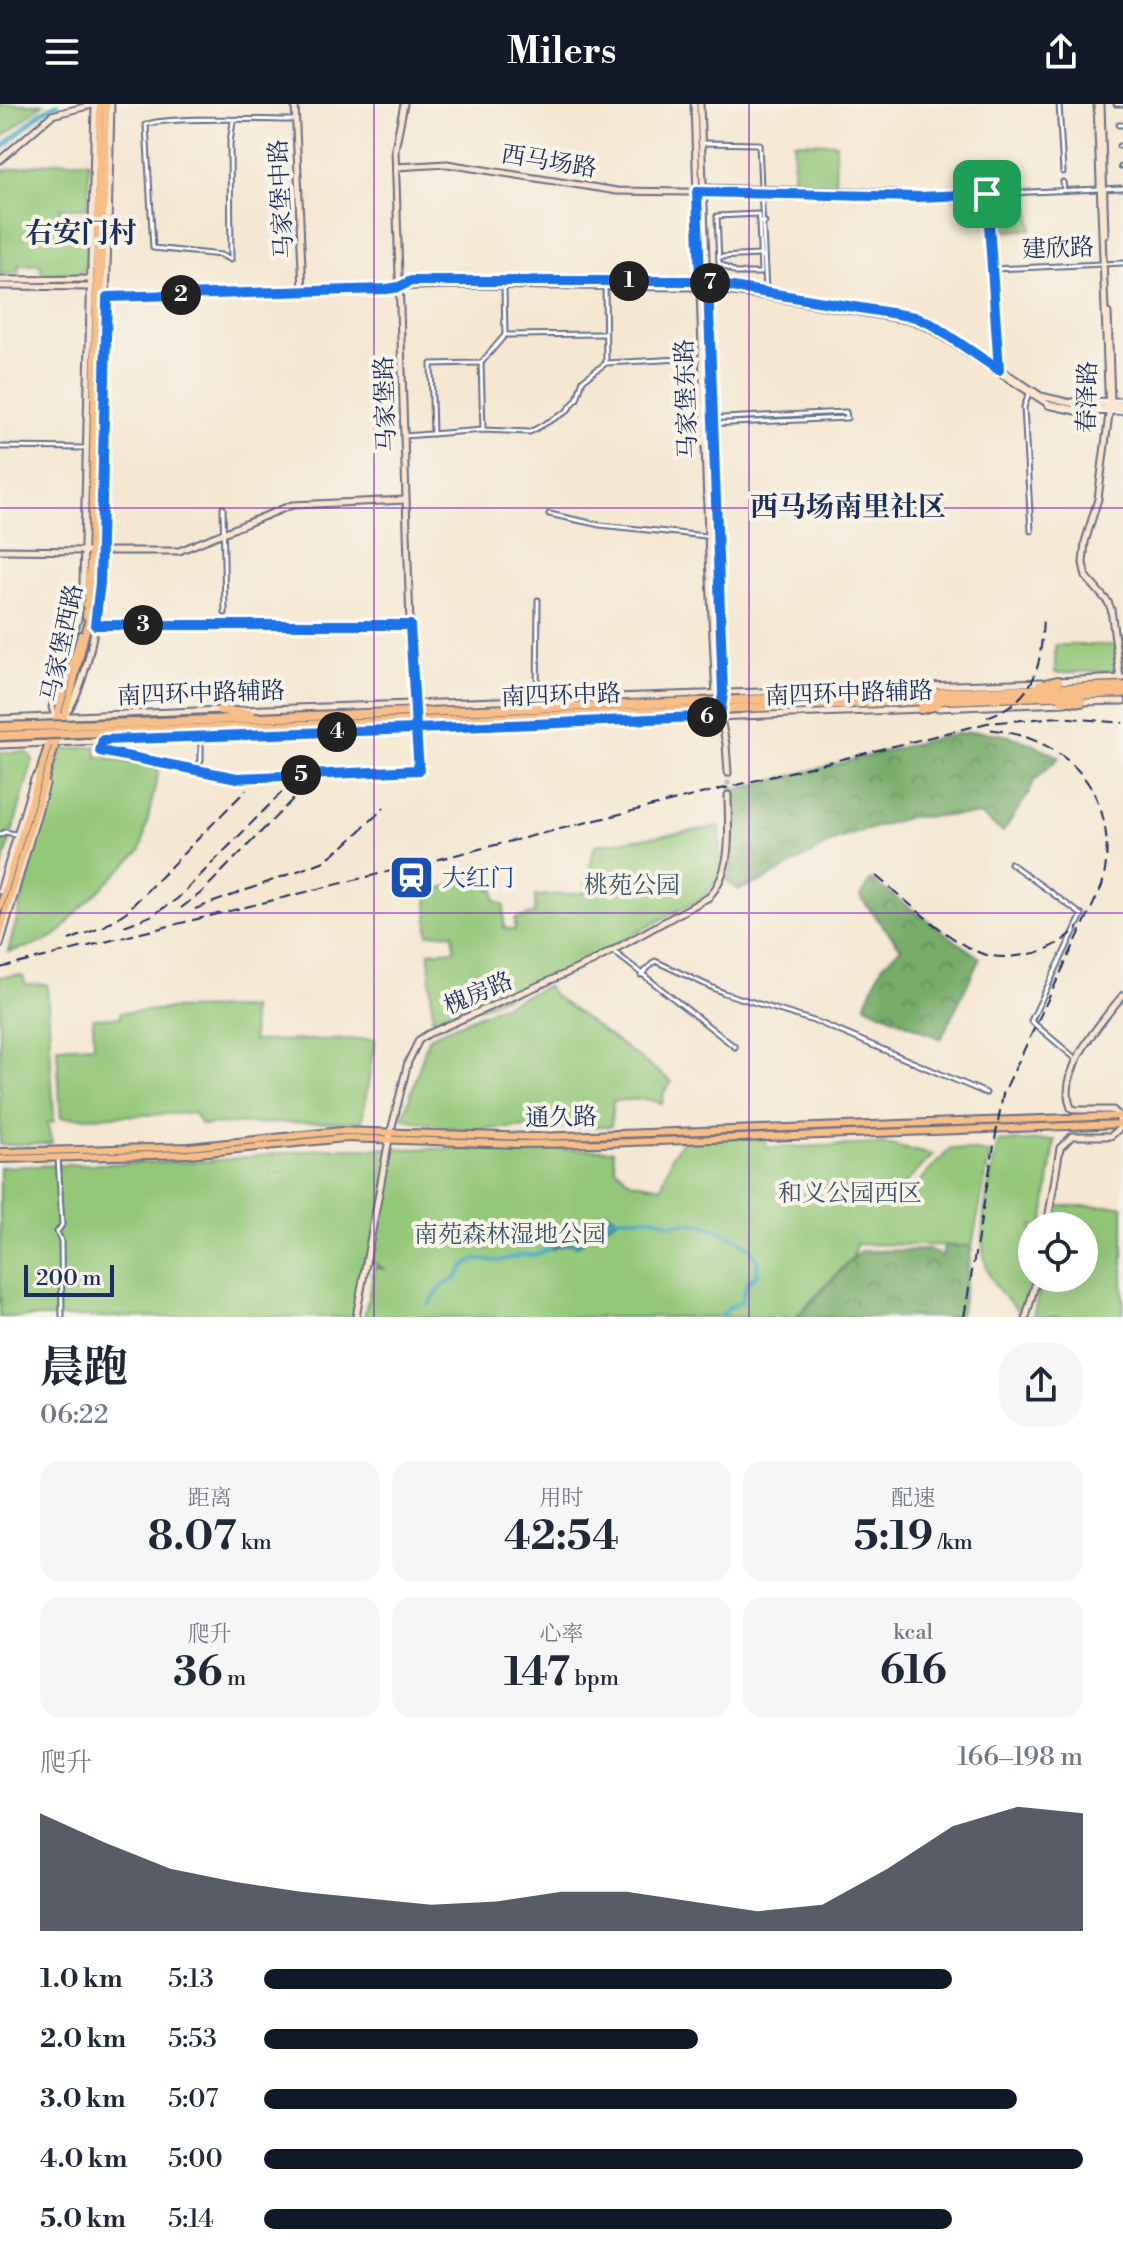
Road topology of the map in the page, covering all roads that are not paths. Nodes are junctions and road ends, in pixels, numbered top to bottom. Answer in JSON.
{"nodes":[{"id":1,"x":101,"y":104,"type":"edge"},
{"id":2,"x":295,"y":104,"type":"edge"},
{"id":3,"x":404,"y":104,"type":"edge"},
{"id":4,"x":697,"y":104,"type":"edge"},
{"id":5,"x":1059,"y":104,"type":"edge"},
{"id":6,"x":1099,"y":104,"type":"edge"},
{"id":7,"x":1116,"y":104,"type":"edge"},
{"id":8,"x":1123,"y":104,"type":"edge"},
{"id":9,"x":295,"y":120,"type":"junction"},
{"id":10,"x":233,"y":121,"type":"junction"},
{"id":11,"x":701,"y":143,"type":"junction"},
{"id":12,"x":0,"y":160,"type":"edge"},
{"id":13,"x":396,"y":167,"type":"junction"},
{"id":14,"x":1063,"y":172,"type":"dead end"},
{"id":15,"x":1063,"y":182,"type":"dead end"},
{"id":16,"x":1123,"y":188,"type":"edge"},
{"id":17,"x":1102,"y":189,"type":"junction"},
{"id":18,"x":1064,"y":190,"type":"junction"},
{"id":19,"x":701,"y":191,"type":"junction"},
{"id":20,"x":759,"y":192,"type":"junction"},
{"id":21,"x":987,"y":194,"type":"junction"},
{"id":22,"x":903,"y":195,"type":"joint"},
{"id":23,"x":759,"y":222,"type":"junction"},
{"id":24,"x":765,"y":222,"type":"junction"},
{"id":25,"x":718,"y":239,"type":"junction"},
{"id":26,"x":705,"y":240,"type":"junction"},
{"id":27,"x":760,"y":255,"type":"junction"},
{"id":28,"x":719,"y":257,"type":"junction"},
{"id":29,"x":1123,"y":263,"type":"edge"},
{"id":30,"x":1104,"y":264,"type":"junction"},
{"id":31,"x":994,"y":269,"type":"junction"},
{"id":32,"x":0,"y":280,"type":"edge"},
{"id":33,"x":92,"y":283,"type":"junction"},
{"id":34,"x":700,"y":284,"type":"junction"},
{"id":35,"x":708,"y":285,"type":"junction"},
{"id":36,"x":0,"y":286,"type":"edge"},
{"id":37,"x":504,"y":286,"type":"junction"},
{"id":38,"x":605,"y":286,"type":"junction"},
{"id":39,"x":399,"y":287,"type":"junction"},
{"id":40,"x":303,"y":292,"type":"junction"},
{"id":41,"x":766,"y":292,"type":"junction"},
{"id":42,"x":104,"y":297,"type":"junction"},
{"id":43,"x":604,"y":334,"type":"junction"},
{"id":44,"x":505,"y":335,"type":"junction"},
{"id":45,"x":703,"y":358,"type":"junction"},
{"id":46,"x":481,"y":363,"type":"junction"},
{"id":47,"x":606,"y":363,"type":"junction"},
{"id":48,"x":999,"y":370,"type":"junction"},
{"id":49,"x":1029,"y":394,"type":"junction"},
{"id":50,"x":1048,"y":401,"type":"junction"},
{"id":51,"x":1109,"y":406,"type":"junction"},
{"id":52,"x":1123,"y":406,"type":"edge"},
{"id":53,"x":709,"y":421,"type":"junction"},
{"id":54,"x":483,"y":430,"type":"junction"},
{"id":55,"x":433,"y":434,"type":"junction"},
{"id":56,"x":404,"y":436,"type":"junction"},
{"id":57,"x":0,"y":447,"type":"edge"},
{"id":58,"x":87,"y":448,"type":"junction"},
{"id":59,"x":406,"y":500,"type":"junction"},
{"id":60,"x":223,"y":508,"type":"dead end"},
{"id":61,"x":549,"y":514,"type":"dead end"},
{"id":62,"x":1031,"y":531,"type":"dead end"},
{"id":63,"x":223,"y":534,"type":"junction"},
{"id":64,"x":708,"y":537,"type":"junction"},
{"id":65,"x":716,"y":537,"type":"junction"},
{"id":66,"x":0,"y":550,"type":"edge"},
{"id":67,"x":93,"y":551,"type":"junction"},
{"id":68,"x":538,"y":600,"type":"dead end"},
{"id":69,"x":225,"y":613,"type":"dead end"},
{"id":70,"x":95,"y":625,"type":"junction"},
{"id":71,"x":410,"y":625,"type":"junction"},
{"id":72,"x":1122,"y":680,"type":"edge"},
{"id":73,"x":1058,"y":681,"type":"junction"},
{"id":74,"x":872,"y":688,"type":"junction"},
{"id":75,"x":1018,"y":690,"type":"junction"},
{"id":76,"x":720,"y":693,"type":"junction"},
{"id":77,"x":1123,"y":693,"type":"edge"},
{"id":78,"x":903,"y":694,"type":"junction"},
{"id":79,"x":580,"y":697,"type":"junction"},
{"id":80,"x":1033,"y":697,"type":"junction"},
{"id":81,"x":537,"y":699,"type":"junction"},
{"id":82,"x":981,"y":700,"type":"junction"},
{"id":83,"x":1123,"y":701,"type":"edge"},
{"id":84,"x":1081,"y":702,"type":"junction"},
{"id":85,"x":740,"y":704,"type":"junction"},
{"id":86,"x":564,"y":706,"type":"junction"},
{"id":87,"x":703,"y":706,"type":"junction"},
{"id":88,"x":921,"y":709,"type":"junction"},
{"id":89,"x":220,"y":710,"type":"junction"},
{"id":90,"x":581,"y":714,"type":"junction"},
{"id":91,"x":720,"y":716,"type":"junction"},
{"id":92,"x":55,"y":717,"type":"junction"},
{"id":93,"x":64,"y":717,"type":"junction"},
{"id":94,"x":278,"y":717,"type":"junction"},
{"id":95,"x":416,"y":717,"type":"junction"},
{"id":96,"x":0,"y":719,"type":"edge"},
{"id":97,"x":544,"y":723,"type":"junction"},
{"id":98,"x":0,"y":727,"type":"edge"},
{"id":99,"x":135,"y":727,"type":"junction"},
{"id":100,"x":241,"y":728,"type":"junction"},
{"id":101,"x":0,"y":736,"type":"edge"},
{"id":102,"x":201,"y":737,"type":"junction"},
{"id":103,"x":103,"y":740,"type":"junction"},
{"id":104,"x":47,"y":743,"type":"junction"},
{"id":105,"x":56,"y":743,"type":"junction"},
{"id":106,"x":0,"y":745,"type":"edge"},
{"id":107,"x":196,"y":771,"type":"junction"},
{"id":108,"x":39,"y":773,"type":"junction"},
{"id":109,"x":728,"y":773,"type":"tunnel mouth"},
{"id":110,"x":47,"y":775,"type":"junction"},
{"id":111,"x":728,"y":795,"type":"tunnel mouth"},
{"id":112,"x":17,"y":834,"type":"junction"},
{"id":113,"x":0,"y":835,"type":"edge"},
{"id":114,"x":1010,"y":863,"type":"dead end"},
{"id":115,"x":0,"y":891,"type":"edge"},
{"id":116,"x":0,"y":907,"type":"edge"},
{"id":117,"x":0,"y":931,"type":"edge"},
{"id":118,"x":0,"y":945,"type":"edge"},
{"id":119,"x":613,"y":951,"type":"junction"},
{"id":120,"x":641,"y":975,"type":"junction"},
{"id":121,"x":1123,"y":995,"type":"edge"},
{"id":122,"x":735,"y":1047,"type":"dead end"},
{"id":123,"x":1076,"y":1059,"type":"junction"},
{"id":124,"x":986,"y":1093,"type":"dead end"},
{"id":125,"x":1121,"y":1120,"type":"edge"},
{"id":126,"x":390,"y":1135,"type":"junction"},
{"id":127,"x":0,"y":1152,"type":"edge"},
{"id":128,"x":58,"y":1158,"type":"junction"},
{"id":129,"x":0,"y":1159,"type":"edge"},
{"id":130,"x":1049,"y":1212,"type":"edge"},
{"id":131,"x":1033,"y":1292,"type":"edge"},
{"id":132,"x":62,"y":1317,"type":"edge"},
{"id":133,"x":356,"y":1317,"type":"edge"},
{"id":134,"x":1026,"y":1317,"type":"edge"}],
"edges":[{"from":1,"to":12,"type":"main road"},
{"from":1,"to":33,"type":"main road","name":"马家堡西路"},
{"from":1,"to":42,"type":"main road","name":"马家堡西路"},
{"from":2,"to":9,"type":"main road","name":"马家堡中路"},
{"from":3,"to":13,"type":"main road","name":"马家堡路"},
{"from":4,"to":11,"type":"main road","name":"马家堡东路"},
{"from":4,"to":19,"type":"main road","name":"马家堡东路"},
{"from":5,"to":14,"type":"street"},
{"from":6,"to":17,"type":"main road","name":"春泽路"},
{"from":7,"to":8,"type":"street"},
{"from":9,"to":10,"type":"street"},
{"from":9,"to":40,"type":"main road","name":"马家堡中路"},
{"from":10,"to":10,"type":"street"},
{"from":11,"to":19,"type":"main road","name":"马家堡东路"},
{"from":11,"to":20,"type":"street"},
{"from":13,"to":19,"type":"main road","name":"西马场路"},
{"from":13,"to":39,"type":"main road","name":"马家堡路"},
{"from":15,"to":18,"type":"street"},
{"from":16,"to":17,"type":"street"},
{"from":17,"to":18,"type":"street"},
{"from":17,"to":30,"type":"main road","name":"春泽路"},
{"from":18,"to":21,"type":"street"},
{"from":19,"to":20,"type":"main road","name":"西马场路"},
{"from":19,"to":26,"type":"main road","name":"马家堡东路"},
{"from":19,"to":34,"type":"main road","name":"马家堡东路"},
{"from":20,"to":22,"type":"main road","name":"西马场路"},
{"from":20,"to":24,"type":"street"},
{"from":21,"to":22,"type":"street"},
{"from":21,"to":31,"type":"street"},
{"from":23,"to":24,"type":"street"},
{"from":23,"to":25,"type":"street"},
{"from":23,"to":27,"type":"street"},
{"from":24,"to":41,"type":"street"},
{"from":25,"to":26,"type":"street"},
{"from":25,"to":28,"type":"street"},
{"from":26,"to":35,"type":"main road","name":"马家堡东路"},
{"from":27,"to":28,"type":"street"},
{"from":27,"to":28,"type":"street"},
{"from":29,"to":30,"type":"street","name":"建欣路"},
{"from":30,"to":31,"type":"street","name":"建欣路"},
{"from":30,"to":51,"type":"main road","name":"春泽路"},
{"from":31,"to":48,"type":"street"},
{"from":32,"to":33,"type":"main road"},
{"from":33,"to":36,"type":"main road"},
{"from":33,"to":58,"type":"main road","name":"马家堡西路"},
{"from":33,"to":67,"type":"main road","name":"马家堡西路"},
{"from":34,"to":35,"type":"main road"},
{"from":34,"to":38,"type":"main road"},
{"from":34,"to":39,"type":"main road"},
{"from":34,"to":45,"type":"main road","name":"马家堡东路"},
{"from":35,"to":41,"type":"main road"},
{"from":35,"to":49,"type":"main road"},
{"from":35,"to":53,"type":"main road","name":"马家堡东路"},
{"from":37,"to":38,"type":"main road"},
{"from":37,"to":39,"type":"main road"},
{"from":37,"to":44,"type":"street"},
{"from":38,"to":43,"type":"street"},
{"from":39,"to":40,"type":"main road"},
{"from":39,"to":56,"type":"main road","name":"马家堡路"},
{"from":40,"to":42,"type":"main road"},
{"from":41,"to":48,"type":"main road"},
{"from":42,"to":67,"type":"main road","name":"马家堡西路"},
{"from":43,"to":44,"type":"street"},
{"from":43,"to":47,"type":"street"},
{"from":44,"to":46,"type":"street"},
{"from":45,"to":47,"type":"street"},
{"from":45,"to":53,"type":"main road","name":"马家堡东路"},
{"from":46,"to":54,"type":"street"},
{"from":46,"to":55,"type":"street"},
{"from":47,"to":54,"type":"street"},
{"from":48,"to":50,"type":"main road"},
{"from":49,"to":50,"type":"main road"},
{"from":49,"to":62,"type":"street"},
{"from":50,"to":51,"type":"main road"},
{"from":50,"to":51,"type":"main road"},
{"from":51,"to":52,"type":"main road"},
{"from":51,"to":72,"type":"main road","name":"春泽路"},
{"from":53,"to":53,"type":"street"},
{"from":53,"to":64,"type":"main road","name":"马家堡东路"},
{"from":53,"to":65,"type":"main road","name":"马家堡东路"},
{"from":54,"to":55,"type":"street"},
{"from":55,"to":56,"type":"street"},
{"from":56,"to":59,"type":"main road","name":"马家堡路"},
{"from":57,"to":58,"type":"street"},
{"from":58,"to":67,"type":"main road","name":"马家堡西路"},
{"from":59,"to":63,"type":"main road"},
{"from":59,"to":71,"type":"main road","name":"马家堡路"},
{"from":60,"to":63,"type":"street"},
{"from":61,"to":64,"type":"street"},
{"from":63,"to":67,"type":"main road"},
{"from":63,"to":69,"type":"street"},
{"from":64,"to":65,"type":"street"},
{"from":64,"to":76,"type":"main road","name":"马家堡东路"},
{"from":65,"to":76,"type":"main road","name":"马家堡东路"},
{"from":66,"to":67,"type":"main road"},
{"from":67,"to":70,"type":"main road","name":"马家堡西路"},
{"from":67,"to":92,"type":"main road","name":"马家堡西路"},
{"from":67,"to":93,"type":"main road","name":"马家堡西路"},
{"from":68,"to":81,"type":"street"},
{"from":70,"to":71,"type":"street"},
{"from":70,"to":93,"type":"main road","name":"马家堡西路"},
{"from":71,"to":95,"type":"main road","name":"马家堡路"},
{"from":72,"to":73,"type":"main road","name":"南四环中路辅路"},
{"from":72,"to":75,"type":"highway","name":"南四环中路"},
{"from":73,"to":74,"type":"main road","name":"南四环中路辅路"},
{"from":73,"to":75,"type":"highway"},
{"from":74,"to":76,"type":"main road","name":"南四环中路辅路"},
{"from":74,"to":78,"type":"highway"},
{"from":75,"to":78,"type":"highway","name":"南四环中路"},
{"from":76,"to":87,"type":"main road","name":"南四环中路辅路"},
{"from":76,"to":91,"type":"main road"},
{"from":77,"to":80,"type":"highway","name":"南四环中路"},
{"from":78,"to":85,"type":"highway","name":"南四环中路"},
{"from":79,"to":81,"type":"main road","name":"南四环中路辅路"},
{"from":79,"to":86,"type":"highway"},
{"from":79,"to":87,"type":"main road","name":"南四环中路辅路"},
{"from":80,"to":82,"type":"highway","name":"南四环中路"},
{"from":80,"to":84,"type":"highway"},
{"from":81,"to":95,"type":"main road","name":"南四环中路辅路"},
{"from":82,"to":85,"type":"highway","name":"南四环中路"},
{"from":82,"to":88,"type":"highway"},
{"from":83,"to":84,"type":"main road","name":"南四环中路辅路"},
{"from":84,"to":88,"type":"main road","name":"南四环中路辅路"},
{"from":85,"to":87,"type":"highway","name":"南四环中路","bridge":true},
{"from":86,"to":87,"type":"highway","name":"南四环中路"},
{"from":86,"to":95,"type":"highway","name":"南四环中路"},
{"from":87,"to":90,"type":"highway","name":"南四环中路"},
{"from":87,"to":91,"type":"main road","name":"南四环中路辅路"},
{"from":87,"to":97,"type":"main road","name":"南四环中路辅路"},
{"from":88,"to":91,"type":"main road","name":"南四环中路辅路"},
{"from":89,"to":93,"type":"main road","name":"南四环中路辅路"},
{"from":89,"to":94,"type":"highway"},
{"from":89,"to":95,"type":"main road","name":"南四环中路辅路"},
{"from":90,"to":95,"type":"highway","name":"南四环中路"},
{"from":90,"to":97,"type":"highway"},
{"from":91,"to":109,"type":"main road"},
{"from":92,"to":93,"type":"main road","name":"南四环中路辅路"},
{"from":92,"to":96,"type":"main road","name":"南四环中路辅路"},
{"from":92,"to":104,"type":"main road","name":"马家堡西路"},
{"from":93,"to":105,"type":"main road"},
{"from":94,"to":95,"type":"highway","name":"南四环中路"},
{"from":94,"to":99,"type":"highway","name":"南四环中路"},
{"from":95,"to":97,"type":"main road","name":"南四环中路辅路"},
{"from":95,"to":100,"type":"highway","name":"南四环中路"},
{"from":95,"to":102,"type":"main road","name":"南四环中路辅路"},
{"from":95,"to":107,"type":"street"},
{"from":98,"to":99,"type":"highway","name":"南四环中路","bridge":true},
{"from":99,"to":100,"type":"highway","name":"南四环中路"},
{"from":99,"to":101,"type":"highway","name":"南四环中路","bridge":true},
{"from":100,"to":102,"type":"highway"},
{"from":102,"to":103,"type":"main road","name":"南四环中路辅路"},
{"from":102,"to":107,"type":"street"},
{"from":103,"to":105,"type":"main road","name":"南四环中路辅路"},
{"from":103,"to":107,"type":"street"},
{"from":104,"to":105,"type":"main road","name":"南四环中路辅路"},
{"from":104,"to":106,"type":"main road","name":"南四环中路辅路"},
{"from":104,"to":108,"type":"main road","name":"马家堡西路"},
{"from":105,"to":110,"type":"main road"},
{"from":108,"to":112,"type":"main road"},
{"from":108,"to":116,"type":"main road","name":"马家堡西路"},
{"from":110,"to":117,"type":"main road"},
{"from":110,"to":118,"type":"main road"},
{"from":111,"to":119,"type":"main road","name":"槐房路"},
{"from":112,"to":113,"type":"street"},
{"from":112,"to":115,"type":"main road"},
{"from":114,"to":123,"type":"street"},
{"from":119,"to":120,"type":"street"},
{"from":119,"to":126,"type":"main road","name":"槐房路"},
{"from":120,"to":122,"type":"street"},
{"from":120,"to":124,"type":"street"},
{"from":121,"to":123,"type":"main road"},
{"from":123,"to":125,"type":"main road"},
{"from":125,"to":126,"type":"main road","name":"通久路"},
{"from":125,"to":130,"type":"main road"},
{"from":126,"to":127,"type":"main road","name":"通久路"},
{"from":126,"to":128,"type":"main road","name":"通久路"},
{"from":126,"to":133,"type":"main road","name":"槐房路"},
{"from":128,"to":129,"type":"main road","name":"通久路"},
{"from":128,"to":132,"type":"street"},
{"from":131,"to":134,"type":"main road"}]}
